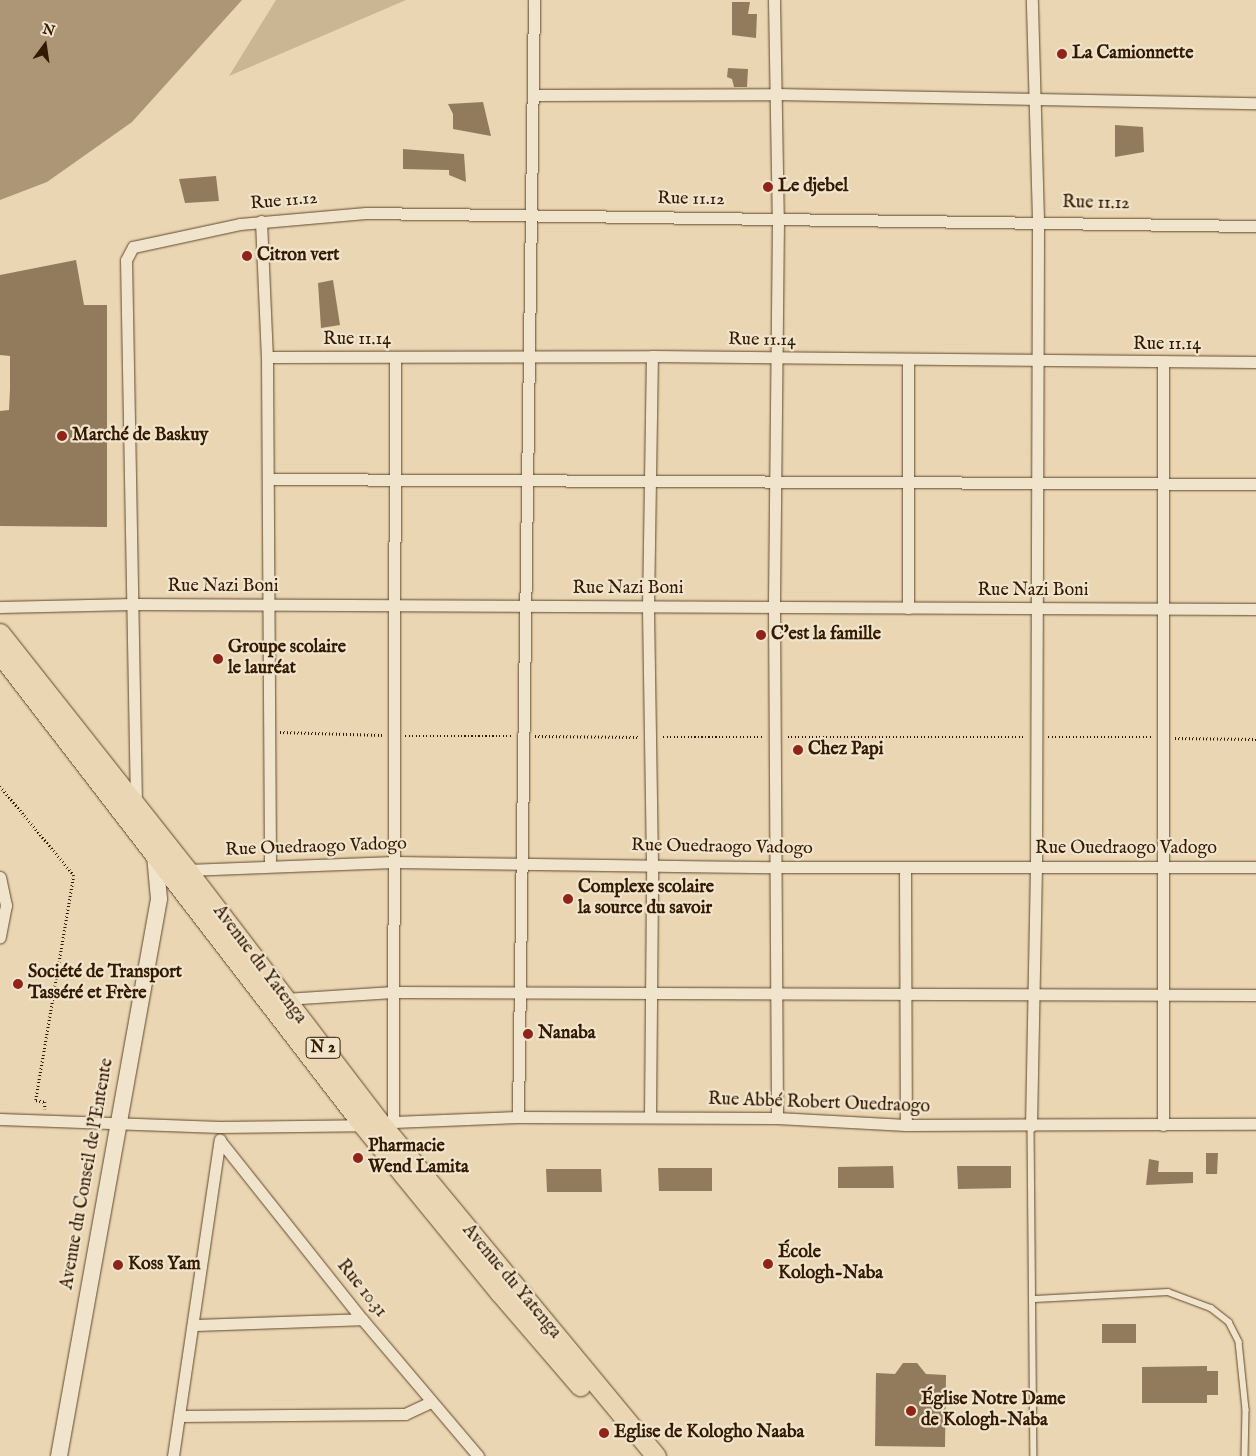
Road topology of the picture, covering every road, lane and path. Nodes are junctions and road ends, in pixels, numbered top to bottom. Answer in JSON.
{"nodes":[{"id":1,"x":534,"y":0,"type":"edge"},
{"id":2,"x":774,"y":0,"type":"edge"},
{"id":3,"x":1032,"y":0,"type":"edge"},
{"id":4,"x":776,"y":94,"type":"junction"},
{"id":5,"x":533,"y":95,"type":"junction"},
{"id":6,"x":1034,"y":101,"type":"junction"},
{"id":7,"x":1256,"y":103,"type":"edge"},
{"id":8,"x":529,"y":215,"type":"junction"},
{"id":9,"x":778,"y":219,"type":"junction"},
{"id":10,"x":1038,"y":220,"type":"junction"},
{"id":11,"x":261,"y":221,"type":"junction"},
{"id":12,"x":1256,"y":226,"type":"edge"},
{"id":13,"x":267,"y":356,"type":"junction"},
{"id":14,"x":652,"y":356,"type":"junction"},
{"id":15,"x":395,"y":357,"type":"junction"},
{"id":16,"x":528,"y":358,"type":"junction"},
{"id":17,"x":777,"y":358,"type":"junction"},
{"id":18,"x":908,"y":360,"type":"junction"},
{"id":19,"x":1037,"y":361,"type":"junction"},
{"id":20,"x":1256,"y":362,"type":"edge"},
{"id":21,"x":1163,"y":363,"type":"junction"},
{"id":22,"x":268,"y":479,"type":"junction"},
{"id":23,"x":394,"y":481,"type":"junction"},
{"id":24,"x":652,"y":481,"type":"junction"},
{"id":25,"x":526,"y":482,"type":"junction"},
{"id":26,"x":775,"y":482,"type":"junction"},
{"id":27,"x":907,"y":484,"type":"junction"},
{"id":28,"x":1037,"y":484,"type":"junction"},
{"id":29,"x":1256,"y":484,"type":"edge"},
{"id":30,"x":1164,"y":485,"type":"junction"},
{"id":31,"x":133,"y":604,"type":"junction"},
{"id":32,"x":268,"y":605,"type":"junction"},
{"id":33,"x":394,"y":606,"type":"junction"},
{"id":34,"x":525,"y":606,"type":"junction"},
{"id":35,"x":0,"y":607,"type":"edge"},
{"id":36,"x":648,"y":607,"type":"junction"},
{"id":37,"x":774,"y":608,"type":"junction"},
{"id":38,"x":908,"y":608,"type":"junction"},
{"id":39,"x":1036,"y":608,"type":"junction"},
{"id":40,"x":1164,"y":609,"type":"junction"},
{"id":41,"x":1256,"y":609,"type":"edge"},
{"id":42,"x":0,"y":633,"type":"edge"},
{"id":43,"x":0,"y":654,"type":"edge"},
{"id":44,"x":0,"y":786,"type":"edge"},
{"id":45,"x":136,"y":806,"type":"junction"},
{"id":46,"x":155,"y":855,"type":"junction"},
{"id":47,"x":394,"y":862,"type":"junction"},
{"id":48,"x":522,"y":863,"type":"junction"},
{"id":49,"x":652,"y":864,"type":"junction"},
{"id":50,"x":270,"y":865,"type":"junction"},
{"id":51,"x":1164,"y":866,"type":"junction"},
{"id":52,"x":774,"y":867,"type":"junction"},
{"id":53,"x":905,"y":867,"type":"junction"},
{"id":54,"x":1036,"y":867,"type":"junction"},
{"id":55,"x":1256,"y":867,"type":"edge"},
{"id":56,"x":187,"y":870,"type":"junction"},
{"id":57,"x":1,"y":882,"type":"edge"},
{"id":58,"x":184,"y":894,"type":"junction"},
{"id":59,"x":159,"y":899,"type":"junction"},
{"id":60,"x":0,"y":937,"type":"edge"},
{"id":61,"x":393,"y":992,"type":"junction"},
{"id":62,"x":650,"y":993,"type":"junction"},
{"id":63,"x":775,"y":994,"type":"junction"},
{"id":64,"x":906,"y":994,"type":"junction"},
{"id":65,"x":1034,"y":994,"type":"junction"},
{"id":66,"x":520,"y":995,"type":"junction"},
{"id":67,"x":1162,"y":995,"type":"junction"},
{"id":68,"x":1256,"y":995,"type":"edge"},
{"id":69,"x":286,"y":999,"type":"junction"},
{"id":70,"x":518,"y":1117,"type":"junction"},
{"id":71,"x":650,"y":1117,"type":"junction"},
{"id":72,"x":777,"y":1118,"type":"junction"},
{"id":73,"x":0,"y":1119,"type":"edge"},
{"id":74,"x":45,"y":1120,"type":"junction"},
{"id":75,"x":116,"y":1124,"type":"junction"},
{"id":76,"x":362,"y":1124,"type":"junction"},
{"id":77,"x":388,"y":1124,"type":"junction"},
{"id":78,"x":1256,"y":1124,"type":"edge"},
{"id":79,"x":906,"y":1125,"type":"junction"},
{"id":80,"x":1163,"y":1125,"type":"junction"},
{"id":81,"x":1031,"y":1126,"type":"junction"},
{"id":82,"x":220,"y":1127,"type":"junction"},
{"id":83,"x":221,"y":1142,"type":"junction"},
{"id":84,"x":1035,"y":1299,"type":"junction"},
{"id":85,"x":362,"y":1318,"type":"junction"},
{"id":86,"x":194,"y":1325,"type":"junction"},
{"id":87,"x":431,"y":1402,"type":"junction"},
{"id":88,"x":180,"y":1416,"type":"junction"},
{"id":89,"x":59,"y":1456,"type":"edge"},
{"id":90,"x":173,"y":1456,"type":"edge"},
{"id":91,"x":478,"y":1456,"type":"edge"},
{"id":92,"x":639,"y":1456,"type":"edge"},
{"id":93,"x":656,"y":1456,"type":"edge"},
{"id":94,"x":1034,"y":1456,"type":"edge"},
{"id":95,"x":1245,"y":1456,"type":"edge"}],
"edges":[{"from":1,"to":5,"type":"street"},
{"from":2,"to":4,"type":"street"},
{"from":3,"to":6,"type":"street"},
{"from":4,"to":5,"type":"street"},
{"from":4,"to":6,"type":"street"},
{"from":4,"to":9,"type":"street"},
{"from":5,"to":8,"type":"street"},
{"from":6,"to":7,"type":"street"},
{"from":6,"to":10,"type":"street"},
{"from":8,"to":9,"type":"street","name":"Rue 11.12"},
{"from":8,"to":11,"type":"street","name":"Rue 11.12"},
{"from":8,"to":16,"type":"street"},
{"from":9,"to":10,"type":"street","name":"Rue 11.12"},
{"from":9,"to":17,"type":"street"},
{"from":10,"to":12,"type":"street","name":"Rue 11.12"},
{"from":10,"to":19,"type":"street"},
{"from":11,"to":13,"type":"street"},
{"from":11,"to":31,"type":"street","name":"Rue 11.12"},
{"from":13,"to":15,"type":"street","name":"Rue 11.14"},
{"from":13,"to":22,"type":"street"},
{"from":14,"to":16,"type":"street","name":"Rue 11.14"},
{"from":14,"to":17,"type":"street","name":"Rue 11.14"},
{"from":14,"to":24,"type":"street"},
{"from":15,"to":16,"type":"street","name":"Rue 11.14"},
{"from":15,"to":23,"type":"street"},
{"from":16,"to":25,"type":"street"},
{"from":17,"to":18,"type":"street","name":"Rue 11.14"},
{"from":17,"to":26,"type":"street"},
{"from":18,"to":19,"type":"street","name":"Rue 11.14"},
{"from":18,"to":27,"type":"street"},
{"from":19,"to":21,"type":"street","name":"Rue 11.14"},
{"from":19,"to":28,"type":"street"},
{"from":20,"to":21,"type":"street","name":"Rue 11.14"},
{"from":21,"to":30,"type":"street"},
{"from":22,"to":23,"type":"street"},
{"from":22,"to":32,"type":"street"},
{"from":23,"to":25,"type":"street"},
{"from":23,"to":33,"type":"street"},
{"from":24,"to":25,"type":"street"},
{"from":24,"to":26,"type":"street"},
{"from":24,"to":36,"type":"street"},
{"from":25,"to":34,"type":"street"},
{"from":26,"to":27,"type":"street"},
{"from":26,"to":37,"type":"street"},
{"from":27,"to":28,"type":"street"},
{"from":27,"to":38,"type":"street"},
{"from":28,"to":30,"type":"street"},
{"from":28,"to":39,"type":"street"},
{"from":29,"to":30,"type":"street"},
{"from":30,"to":40,"type":"street"},
{"from":31,"to":32,"type":"street","name":"Rue Nazi Boni"},
{"from":31,"to":35,"type":"street","name":"Rue Nazi Boni"},
{"from":31,"to":45,"type":"street"},
{"from":32,"to":33,"type":"street","name":"Rue Nazi Boni"},
{"from":32,"to":50,"type":"street"},
{"from":33,"to":34,"type":"street","name":"Rue Nazi Boni"},
{"from":33,"to":47,"type":"street"},
{"from":34,"to":36,"type":"street","name":"Rue Nazi Boni"},
{"from":34,"to":48,"type":"street"},
{"from":36,"to":37,"type":"street","name":"Rue Nazi Boni"},
{"from":36,"to":49,"type":"street"},
{"from":37,"to":38,"type":"street","name":"Rue Nazi Boni"},
{"from":37,"to":52,"type":"street"},
{"from":38,"to":39,"type":"street","name":"Rue Nazi Boni"},
{"from":39,"to":40,"type":"street","name":"Rue Nazi Boni"},
{"from":39,"to":54,"type":"street"},
{"from":40,"to":41,"type":"street","name":"Rue Nazi Boni"},
{"from":40,"to":51,"type":"street"},
{"from":42,"to":45,"type":"main road","name":"Avenue du Yatenga","number":"N 2"},
{"from":43,"to":46,"type":"main road","name":"Avenue du Yatenga","number":"N 2"},
{"from":44,"to":74,"type":"path"},
{"from":45,"to":56,"type":"main road","name":"Avenue du Yatenga","number":"N 2"},
{"from":46,"to":58,"type":"main road","name":"Avenue du Yatenga","number":"N 2"},
{"from":46,"to":59,"type":"street","name":"Avenue du Conseil de l'Entente"},
{"from":47,"to":48,"type":"street","name":"Rue Ouedraogo Vadogo"},
{"from":47,"to":50,"type":"street","name":"Rue Ouedraogo Vadogo"},
{"from":47,"to":61,"type":"street"},
{"from":48,"to":49,"type":"street","name":"Rue Ouedraogo Vadogo"},
{"from":48,"to":66,"type":"street"},
{"from":49,"to":52,"type":"street","name":"Rue Ouedraogo Vadogo"},
{"from":49,"to":62,"type":"street"},
{"from":50,"to":56,"type":"street","name":"Rue Ouedraogo Vadogo"},
{"from":51,"to":54,"type":"street","name":"Rue Ouedraogo Vadogo"},
{"from":51,"to":55,"type":"street","name":"Rue Ouedraogo Vadogo"},
{"from":51,"to":67,"type":"street"},
{"from":52,"to":53,"type":"street","name":"Rue Ouedraogo Vadogo"},
{"from":52,"to":63,"type":"street"},
{"from":53,"to":54,"type":"street","name":"Rue Ouedraogo Vadogo"},
{"from":53,"to":64,"type":"street"},
{"from":54,"to":65,"type":"street"},
{"from":56,"to":69,"type":"main road","name":"Avenue du Yatenga","number":"N 2"},
{"from":57,"to":60,"type":"street"},
{"from":58,"to":59,"type":"street"},
{"from":58,"to":76,"type":"main road","name":"Avenue du Yatenga","number":"N 2"},
{"from":59,"to":75,"type":"street","name":"Avenue du Conseil de l'Entente"},
{"from":61,"to":66,"type":"street"},
{"from":61,"to":69,"type":"street"},
{"from":61,"to":77,"type":"street"},
{"from":62,"to":63,"type":"street"},
{"from":62,"to":66,"type":"street"},
{"from":62,"to":71,"type":"street"},
{"from":63,"to":64,"type":"street"},
{"from":63,"to":72,"type":"street"},
{"from":64,"to":65,"type":"street"},
{"from":64,"to":79,"type":"street"},
{"from":65,"to":67,"type":"street"},
{"from":65,"to":81,"type":"street"},
{"from":66,"to":70,"type":"street"},
{"from":67,"to":68,"type":"street"},
{"from":67,"to":80,"type":"street"},
{"from":69,"to":77,"type":"main road","name":"Avenue du Yatenga","number":"N 2"},
{"from":70,"to":71,"type":"street","name":"Rue Abbé Robert Ouedraogo"},
{"from":70,"to":77,"type":"street","name":"Rue Abbé Robert Ouedraogo"},
{"from":71,"to":72,"type":"street","name":"Rue Abbé Robert Ouedraogo"},
{"from":72,"to":79,"type":"street","name":"Rue Abbé Robert Ouedraogo"},
{"from":73,"to":74,"type":"street","name":"Rue Abbé Robert Ouedraogo"},
{"from":74,"to":75,"type":"street","name":"Rue Abbé Robert Ouedraogo"},
{"from":75,"to":82,"type":"street","name":"Rue Abbé Robert Ouedraogo"},
{"from":75,"to":89,"type":"street","name":"Avenue du Conseil de l'Entente"},
{"from":76,"to":77,"type":"street","name":"Rue Abbé Robert Ouedraogo"},
{"from":76,"to":82,"type":"street","name":"Rue Abbé Robert Ouedraogo"},
{"from":76,"to":92,"type":"main road","name":"Avenue du Yatenga","number":"N 2"},
{"from":77,"to":93,"type":"main road","name":"Avenue du Yatenga","number":"N 2"},
{"from":78,"to":80,"type":"street","name":"Rue Abbé Robert Ouedraogo"},
{"from":79,"to":81,"type":"street","name":"Rue Abbé Robert Ouedraogo"},
{"from":80,"to":81,"type":"street","name":"Rue Abbé Robert Ouedraogo"},
{"from":81,"to":84,"type":"lane"},
{"from":82,"to":83,"type":"street"},
{"from":83,"to":85,"type":"street","name":"Rue 10.31"},
{"from":83,"to":86,"type":"street"},
{"from":84,"to":94,"type":"lane"},
{"from":84,"to":95,"type":"lane"},
{"from":85,"to":86,"type":"street"},
{"from":85,"to":87,"type":"street","name":"Rue 10.31"},
{"from":86,"to":88,"type":"street"},
{"from":87,"to":88,"type":"street"},
{"from":87,"to":91,"type":"street","name":"Rue 10.31"},
{"from":88,"to":90,"type":"street"}]}
